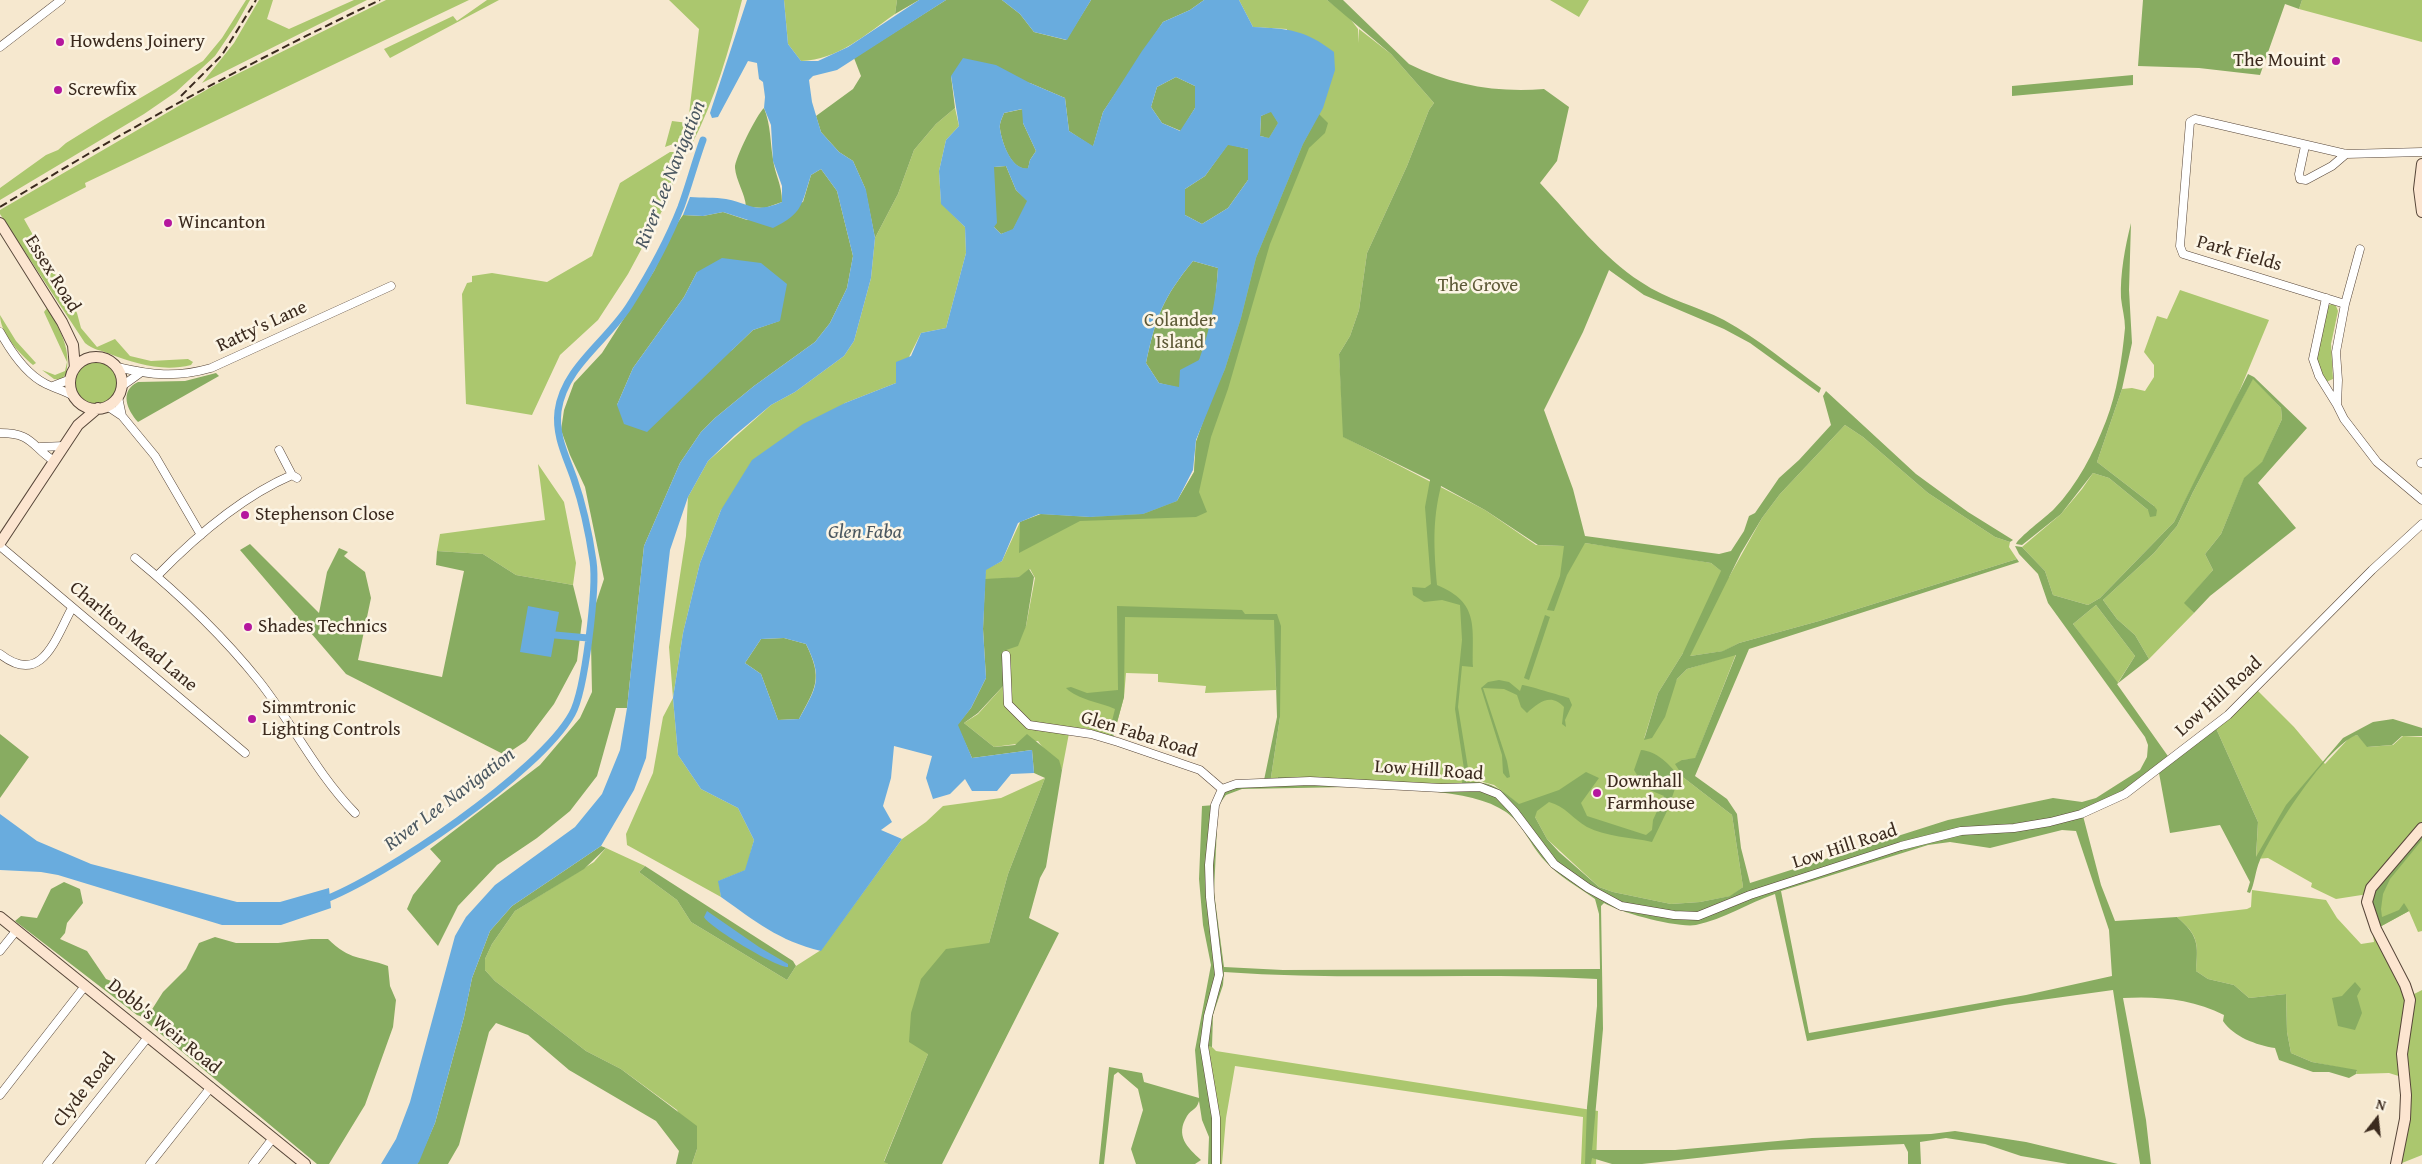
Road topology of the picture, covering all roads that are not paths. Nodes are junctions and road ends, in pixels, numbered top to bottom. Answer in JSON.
{"nodes":[{"id":1,"x":61,"y":0,"type":"edge"},
{"id":2,"x":0,"y":47,"type":"edge"},
{"id":3,"x":2305,"y":146,"type":"junction"},
{"id":4,"x":2422,"y":152,"type":"edge"},
{"id":5,"x":2346,"y":154,"type":"junction"},
{"id":6,"x":2422,"y":164,"type":"edge"},
{"id":7,"x":2422,"y":212,"type":"edge"},
{"id":8,"x":0,"y":223,"type":"edge"},
{"id":9,"x":2360,"y":250,"type":"dead end"},
{"id":10,"x":391,"y":286,"type":"dead end"},
{"id":11,"x":2326,"y":298,"type":"junction"},
{"id":12,"x":2345,"y":304,"type":"junction"},
{"id":13,"x":0,"y":332,"type":"edge"},
{"id":14,"x":73,"y":345,"type":"junction"},
{"id":15,"x":90,"y":358,"type":"junction"},
{"id":16,"x":117,"y":367,"type":"junction"},
{"id":17,"x":75,"y":368,"type":"junction"},
{"id":18,"x":140,"y":373,"type":"junction"},
{"id":19,"x":71,"y":379,"type":"junction"},
{"id":20,"x":2338,"y":380,"type":"junction"},
{"id":21,"x":2324,"y":384,"type":"junction"},
{"id":22,"x":53,"y":386,"type":"junction"},
{"id":23,"x":120,"y":392,"type":"junction"},
{"id":24,"x":78,"y":400,"type":"junction"},
{"id":25,"x":2337,"y":405,"type":"junction"},
{"id":26,"x":103,"y":407,"type":"junction"},
{"id":27,"x":122,"y":416,"type":"junction"},
{"id":28,"x":78,"y":425,"type":"junction"},
{"id":29,"x":0,"y":433,"type":"edge"},
{"id":30,"x":64,"y":446,"type":"junction"},
{"id":31,"x":40,"y":447,"type":"junction"},
{"id":32,"x":279,"y":450,"type":"dead end"},
{"id":33,"x":54,"y":461,"type":"junction"},
{"id":34,"x":2422,"y":500,"type":"edge"},
{"id":35,"x":2422,"y":524,"type":"edge"},
{"id":36,"x":201,"y":535,"type":"junction"},
{"id":37,"x":0,"y":545,"type":"edge"},
{"id":38,"x":135,"y":558,"type":"dead end"},
{"id":39,"x":157,"y":576,"type":"junction"},
{"id":40,"x":72,"y":608,"type":"junction"},
{"id":41,"x":0,"y":654,"type":"edge"},
{"id":42,"x":1006,"y":655,"type":"dead end"},
{"id":43,"x":245,"y":753,"type":"dead end"},
{"id":44,"x":1222,"y":789,"type":"junction"},
{"id":45,"x":355,"y":813,"type":"dead end"},
{"id":46,"x":2422,"y":828,"type":"edge"},
{"id":47,"x":0,"y":917,"type":"edge"},
{"id":48,"x":16,"y":931,"type":"junction"},
{"id":49,"x":0,"y":951,"type":"edge"},
{"id":50,"x":84,"y":986,"type":"junction"},
{"id":51,"x":148,"y":1037,"type":"junction"},
{"id":52,"x":210,"y":1087,"type":"junction"},
{"id":53,"x":0,"y":1095,"type":"edge"},
{"id":54,"x":273,"y":1138,"type":"junction"},
{"id":55,"x":47,"y":1164,"type":"edge"},
{"id":56,"x":150,"y":1164,"type":"edge"},
{"id":57,"x":253,"y":1164,"type":"edge"},
{"id":58,"x":305,"y":1164,"type":"edge"},
{"id":59,"x":1216,"y":1164,"type":"edge"},
{"id":60,"x":2396,"y":1164,"type":"edge"}],
"edges":[{"from":1,"to":2,"type":"street"},
{"from":3,"to":5,"type":"street"},
{"from":3,"to":5,"type":"street"},
{"from":3,"to":11,"type":"street","name":"Park Fields"},
{"from":4,"to":5,"type":"street"},
{"from":6,"to":7,"type":"street"},
{"from":8,"to":14,"type":"street","name":"Essex Road"},
{"from":9,"to":12,"type":"street"},
{"from":10,"to":18,"type":"street","name":"Ratty's Lane"},
{"from":11,"to":12,"type":"street","name":"Park Fields"},
{"from":11,"to":21,"type":"street"},
{"from":12,"to":20,"type":"street"},
{"from":13,"to":22,"type":"street"},
{"from":14,"to":15,"type":"street","name":"Essex Road"},
{"from":14,"to":17,"type":"street","name":"Essex Road"},
{"from":15,"to":16,"type":"street"},
{"from":15,"to":17,"type":"street"},
{"from":16,"to":18,"type":"street","name":"Ratty's Lane"},
{"from":16,"to":23,"type":"street"},
{"from":17,"to":19,"type":"street"},
{"from":18,"to":23,"type":"street"},
{"from":19,"to":22,"type":"street"},
{"from":19,"to":24,"type":"street"},
{"from":20,"to":21,"type":"street"},
{"from":20,"to":25,"type":"street"},
{"from":21,"to":25,"type":"street"},
{"from":22,"to":24,"type":"street"},
{"from":23,"to":26,"type":"street"},
{"from":23,"to":27,"type":"street"},
{"from":24,"to":26,"type":"street"},
{"from":24,"to":28,"type":"street"},
{"from":25,"to":34,"type":"street"},
{"from":26,"to":27,"type":"street"},
{"from":26,"to":28,"type":"street"},
{"from":27,"to":36,"type":"street"},
{"from":28,"to":30,"type":"street"},
{"from":29,"to":31,"type":"street"},
{"from":30,"to":31,"type":"street"},
{"from":30,"to":33,"type":"street"},
{"from":31,"to":33,"type":"street"},
{"from":32,"to":36,"type":"street"},
{"from":33,"to":37,"type":"street"},
{"from":35,"to":44,"type":"street","name":"Low Hill Road"},
{"from":36,"to":39,"type":"street"},
{"from":37,"to":40,"type":"street","name":"Charlton Mead Lane"},
{"from":38,"to":39,"type":"street"},
{"from":39,"to":45,"type":"street"},
{"from":40,"to":41,"type":"street"},
{"from":40,"to":43,"type":"street","name":"Charlton Mead Lane"},
{"from":42,"to":44,"type":"street","name":"Glen Faba Road"},
{"from":44,"to":59,"type":"street"},
{"from":46,"to":60,"type":"street"},
{"from":47,"to":48,"type":"street","name":"Dobb's Weir Road"},
{"from":48,"to":49,"type":"street"},
{"from":48,"to":50,"type":"street","name":"Dobb's Weir Road"},
{"from":50,"to":51,"type":"street","name":"Dobb's Weir Road"},
{"from":50,"to":53,"type":"street"},
{"from":51,"to":52,"type":"street","name":"Dobb's Weir Road"},
{"from":51,"to":55,"type":"street","name":"Clyde Road"},
{"from":52,"to":54,"type":"street","name":"Dobb's Weir Road"},
{"from":52,"to":56,"type":"street"},
{"from":54,"to":57,"type":"street"},
{"from":54,"to":58,"type":"street","name":"Dobb's Weir Road"}]}
